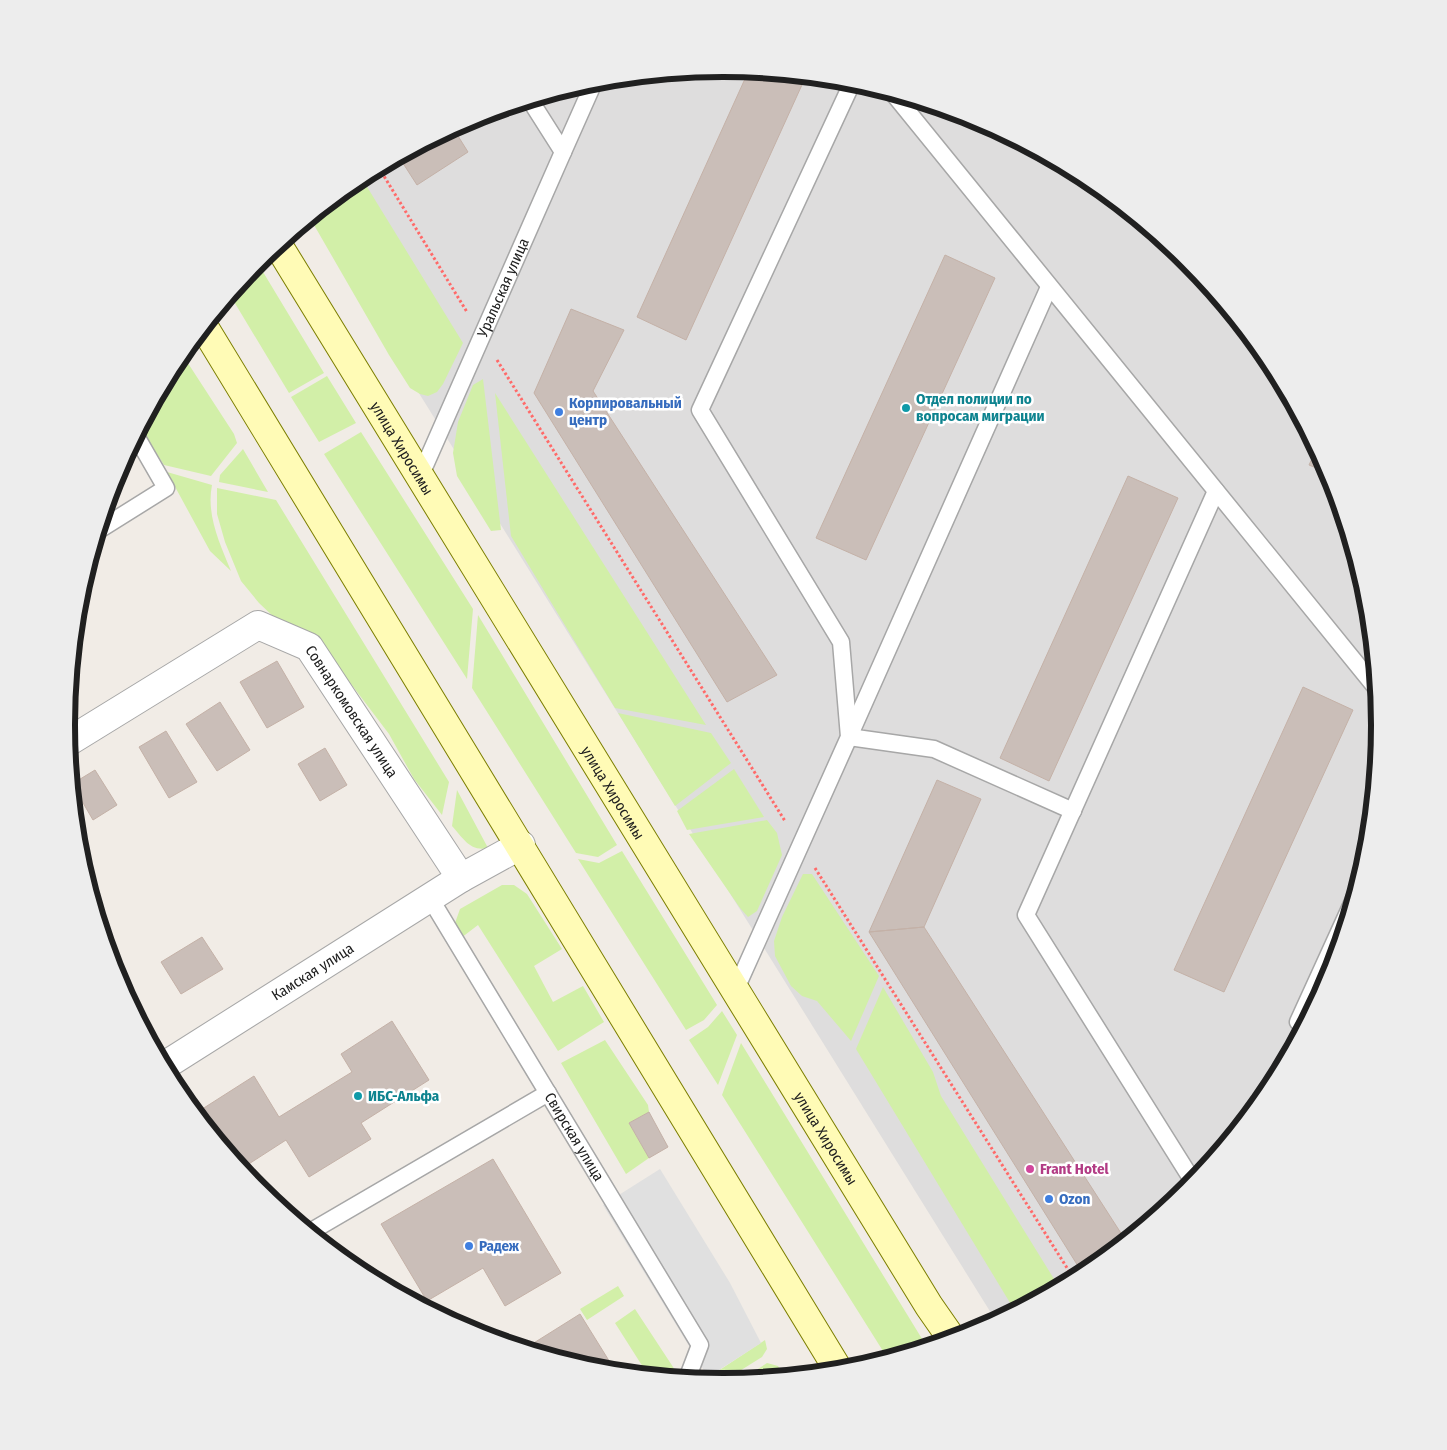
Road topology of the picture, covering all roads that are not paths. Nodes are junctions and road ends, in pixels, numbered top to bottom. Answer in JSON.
{"nodes":[{"id":1,"x":849,"y":89,"type":"edge"},
{"id":2,"x":590,"y":91,"type":"edge"},
{"id":3,"x":900,"y":102,"type":"edge"},
{"id":4,"x":533,"y":106,"type":"edge"},
{"id":5,"x":562,"y":152,"type":"junction"},
{"id":6,"x":281,"y":251,"type":"edge"},
{"id":7,"x":1049,"y":286,"type":"junction"},
{"id":8,"x":207,"y":332,"type":"edge"},
{"id":9,"x":140,"y":443,"type":"edge"},
{"id":10,"x":419,"y":479,"type":"junction"},
{"id":11,"x":1216,"y":491,"type":"junction"},
{"id":12,"x":107,"y":525,"type":"edge"},
{"id":13,"x":1371,"y":681,"type":"edge"},
{"id":14,"x":75,"y":737,"type":"edge"},
{"id":15,"x":849,"y":737,"type":"junction"},
{"id":16,"x":1073,"y":811,"type":"junction"},
{"id":17,"x":521,"y":846,"type":"junction"},
{"id":18,"x":461,"y":878,"type":"junction"},
{"id":19,"x":430,"y":898,"type":"junction"},
{"id":20,"x":1335,"y":940,"type":"edge"},
{"id":21,"x":735,"y":992,"type":"junction"},
{"id":22,"x":1298,"y":1022,"type":"dead end"},
{"id":23,"x":170,"y":1062,"type":"edge"},
{"id":24,"x":548,"y":1093,"type":"junction"},
{"id":25,"x":1190,"y":1176,"type":"edge"},
{"id":26,"x":316,"y":1229,"type":"edge"},
{"id":27,"x":948,"y":1333,"type":"edge"},
{"id":28,"x":835,"y":1364,"type":"edge"},
{"id":29,"x":690,"y":1372,"type":"edge"}],
"edges":[{"from":1,"to":15,"type":"lane"},
{"from":2,"to":5,"type":"lane","name":"Уральская улица"},
{"from":3,"to":7,"type":"lane"},
{"from":4,"to":5,"type":"lane"},
{"from":5,"to":10,"type":"lane","name":"Уральская улица"},
{"from":6,"to":10,"type":"main road","name":"улица Хиросимы"},
{"from":7,"to":11,"type":"lane"},
{"from":7,"to":15,"type":"lane"},
{"from":8,"to":17,"type":"main road"},
{"from":9,"to":12,"type":"lane"},
{"from":10,"to":21,"type":"main road","name":"улица Хиросимы"},
{"from":11,"to":13,"type":"lane"},
{"from":11,"to":16,"type":"lane"},
{"from":14,"to":18,"type":"street","name":"Совнаркомовская улица"},
{"from":15,"to":16,"type":"lane"},
{"from":15,"to":21,"type":"lane"},
{"from":16,"to":25,"type":"lane"},
{"from":17,"to":18,"type":"street"},
{"from":17,"to":28,"type":"main road"},
{"from":18,"to":19,"type":"street","name":"Камская улица"},
{"from":19,"to":23,"type":"street","name":"Камская улица"},
{"from":19,"to":24,"type":"lane","name":"Свирская улица"},
{"from":20,"to":22,"type":"lane"},
{"from":21,"to":27,"type":"main road","name":"улица Хиросимы"},
{"from":24,"to":26,"type":"lane"},
{"from":24,"to":29,"type":"lane","name":"Свирская улица"}]}
